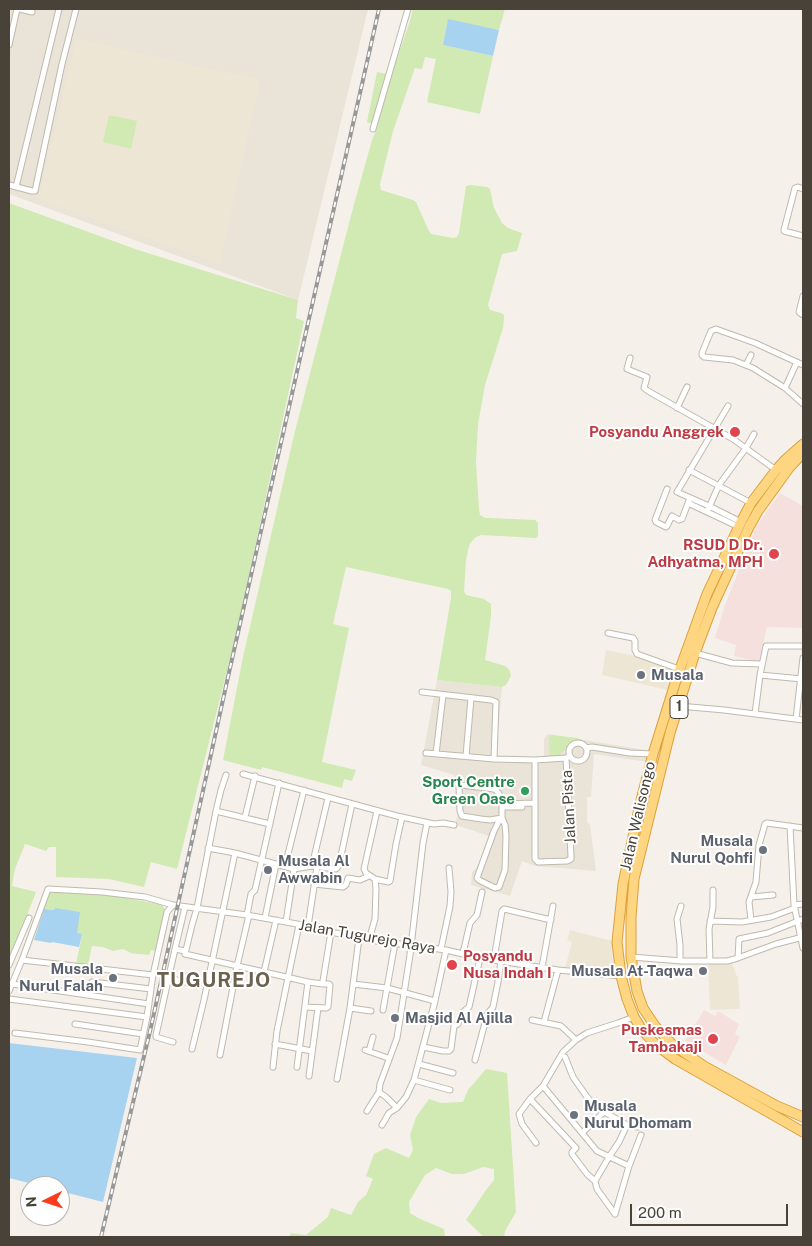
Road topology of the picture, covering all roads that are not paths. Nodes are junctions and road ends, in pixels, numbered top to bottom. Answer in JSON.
{"nodes":[{"id":1,"x":19,"y":9,"type":"edge"},
{"id":2,"x":59,"y":9,"type":"edge"},
{"id":3,"x":76,"y":9,"type":"edge"},
{"id":4,"x":408,"y":9,"type":"edge"},
{"id":5,"x":32,"y":12,"type":"dead end"},
{"id":6,"x":9,"y":45,"type":"edge"},
{"id":7,"x":373,"y":129,"type":"dead end"},
{"id":8,"x":9,"y":185,"type":"edge"},
{"id":9,"x":18,"y":188,"type":"junction"},
{"id":10,"x":803,"y":189,"type":"edge"},
{"id":11,"x":803,"y":236,"type":"edge"},
{"id":12,"x":803,"y":296,"type":"edge"},
{"id":13,"x":802,"y":314,"type":"edge"},
{"id":14,"x":751,"y":355,"type":"dead end"},
{"id":15,"x":630,"y":358,"type":"dead end"},
{"id":16,"x":797,"y":362,"type":"junction"},
{"id":17,"x":746,"y":365,"type":"junction"},
{"id":18,"x":803,"y":365,"type":"edge"},
{"id":19,"x":687,"y":387,"type":"dead end"},
{"id":20,"x":785,"y":388,"type":"junction"},
{"id":21,"x":803,"y":404,"type":"edge"},
{"id":22,"x":728,"y":406,"type":"dead end"},
{"id":23,"x":677,"y":408,"type":"junction"},
{"id":24,"x":715,"y":428,"type":"junction"},
{"id":25,"x":754,"y":434,"type":"dead end"},
{"id":26,"x":803,"y":444,"type":"edge"},
{"id":27,"x":746,"y":448,"type":"junction"},
{"id":28,"x":803,"y":453,"type":"edge"},
{"id":29,"x":689,"y":470,"type":"junction"},
{"id":30,"x":776,"y":470,"type":"junction"},
{"id":31,"x":719,"y":485,"type":"junction"},
{"id":32,"x":667,"y":489,"type":"dead end"},
{"id":33,"x":689,"y":500,"type":"junction"},
{"id":34,"x":752,"y":503,"type":"junction"},
{"id":35,"x":708,"y":509,"type":"junction"},
{"id":36,"x":740,"y":525,"type":"junction"},
{"id":37,"x":608,"y":633,"type":"dead end"},
{"id":38,"x":803,"y":646,"type":"edge"},
{"id":39,"x":695,"y":653,"type":"junction"},
{"id":40,"x":803,"y":658,"type":"edge"},
{"id":41,"x":762,"y":664,"type":"junction"},
{"id":42,"x":679,"y":669,"type":"junction"},
{"id":43,"x":760,"y":675,"type":"junction"},
{"id":44,"x":802,"y":679,"type":"edge"},
{"id":45,"x":422,"y":692,"type":"dead end"},
{"id":46,"x":443,"y":695,"type":"junction"},
{"id":47,"x":472,"y":698,"type":"junction"},
{"id":48,"x":679,"y":706,"type":"junction"},
{"id":49,"x":755,"y":714,"type":"junction"},
{"id":50,"x":796,"y":719,"type":"junction"},
{"id":51,"x":803,"y":720,"type":"edge"},
{"id":52,"x":586,"y":748,"type":"junction"},
{"id":53,"x":426,"y":753,"type":"dead end"},
{"id":54,"x":436,"y":754,"type":"junction"},
{"id":55,"x":653,"y":754,"type":"junction"},
{"id":56,"x":466,"y":756,"type":"junction"},
{"id":57,"x":568,"y":757,"type":"junction"},
{"id":58,"x":494,"y":759,"type":"junction"},
{"id":59,"x":535,"y":760,"type":"junction"},
{"id":60,"x":243,"y":774,"type":"dead end"},
{"id":61,"x":226,"y":775,"type":"dead end"},
{"id":62,"x":255,"y":776,"type":"junction"},
{"id":63,"x":280,"y":783,"type":"junction"},
{"id":64,"x":304,"y":790,"type":"junction"},
{"id":65,"x":328,"y":798,"type":"junction"},
{"id":66,"x":352,"y":804,"type":"junction"},
{"id":67,"x":640,"y":804,"type":"junction"},
{"id":68,"x":535,"y":805,"type":"junction"},
{"id":69,"x":502,"y":806,"type":"junction"},
{"id":70,"x":652,"y":807,"type":"junction"},
{"id":71,"x":216,"y":811,"type":"junction"},
{"id":72,"x":377,"y":811,"type":"junction"},
{"id":73,"x":246,"y":817,"type":"junction"},
{"id":74,"x":402,"y":818,"type":"junction"},
{"id":75,"x":502,"y":818,"type":"junction"},
{"id":76,"x":427,"y":823,"type":"junction"},
{"id":77,"x":270,"y":824,"type":"junction"},
{"id":78,"x":454,"y":824,"type":"dead end"},
{"id":79,"x":790,"y":826,"type":"junction"},
{"id":80,"x":803,"y":828,"type":"edge"},
{"id":81,"x":208,"y":848,"type":"junction"},
{"id":82,"x":235,"y":853,"type":"junction"},
{"id":83,"x":262,"y":860,"type":"junction"},
{"id":84,"x":276,"y":864,"type":"junction"},
{"id":85,"x":285,"y":866,"type":"junction"},
{"id":86,"x":314,"y":867,"type":"junction"},
{"id":87,"x":449,"y":868,"type":"dead end"},
{"id":88,"x":294,"y":869,"type":"junction"},
{"id":89,"x":372,"y":878,"type":"junction"},
{"id":90,"x":314,"y":884,"type":"junction"},
{"id":91,"x":713,"y":890,"type":"dead end"},
{"id":92,"x":482,"y":892,"type":"dead end"},
{"id":93,"x":773,"y":895,"type":"dead end"},
{"id":94,"x":751,"y":897,"type":"junction"},
{"id":95,"x":803,"y":904,"type":"edge"},
{"id":96,"x":173,"y":905,"type":"junction"},
{"id":97,"x":553,"y":906,"type":"dead end"},
{"id":98,"x":681,"y":906,"type":"dead end"},
{"id":99,"x":184,"y":907,"type":"junction"},
{"id":100,"x":794,"y":907,"type":"junction"},
{"id":101,"x":197,"y":908,"type":"junction"},
{"id":102,"x":223,"y":911,"type":"junction"},
{"id":103,"x":248,"y":915,"type":"junction"},
{"id":104,"x":29,"y":918,"type":"dead end"},
{"id":105,"x":265,"y":918,"type":"junction"},
{"id":106,"x":276,"y":920,"type":"junction"},
{"id":107,"x":551,"y":920,"type":"junction"},
{"id":108,"x":751,"y":920,"type":"junction"},
{"id":109,"x":800,"y":920,"type":"edge"},
{"id":110,"x":710,"y":921,"type":"junction"},
{"id":111,"x":286,"y":922,"type":"junction"},
{"id":112,"x":300,"y":925,"type":"junction"},
{"id":113,"x":308,"y":926,"type":"junction"},
{"id":114,"x":331,"y":932,"type":"junction"},
{"id":115,"x":802,"y":937,"type":"edge"},
{"id":116,"x":359,"y":938,"type":"junction"},
{"id":117,"x":369,"y":940,"type":"junction"},
{"id":118,"x":395,"y":943,"type":"junction"},
{"id":119,"x":410,"y":946,"type":"junction"},
{"id":120,"x":803,"y":948,"type":"edge"},
{"id":121,"x":175,"y":949,"type":"junction"},
{"id":122,"x":444,"y":950,"type":"junction"},
{"id":123,"x":186,"y":953,"type":"junction"},
{"id":124,"x":463,"y":953,"type":"junction"},
{"id":125,"x":631,"y":957,"type":"junction"},
{"id":126,"x":480,"y":958,"type":"junction"},
{"id":127,"x":738,"y":958,"type":"junction"},
{"id":128,"x":494,"y":959,"type":"junction"},
{"id":129,"x":22,"y":960,"type":"junction"},
{"id":130,"x":212,"y":960,"type":"junction"},
{"id":131,"x":501,"y":961,"type":"junction"},
{"id":132,"x":680,"y":961,"type":"junction"},
{"id":133,"x":710,"y":961,"type":"junction"},
{"id":134,"x":9,"y":965,"type":"edge"},
{"id":135,"x":237,"y":966,"type":"junction"},
{"id":136,"x":542,"y":967,"type":"junction"},
{"id":137,"x":558,"y":970,"type":"junction"},
{"id":138,"x":264,"y":972,"type":"junction"},
{"id":139,"x":154,"y":975,"type":"junction"},
{"id":140,"x":621,"y":976,"type":"junction"},
{"id":141,"x":288,"y":977,"type":"junction"},
{"id":142,"x":168,"y":978,"type":"junction"},
{"id":143,"x":92,"y":982,"type":"dead end"},
{"id":144,"x":185,"y":982,"type":"dead end"},
{"id":145,"x":308,"y":982,"type":"junction"},
{"id":146,"x":12,"y":984,"type":"junction"},
{"id":147,"x":323,"y":984,"type":"junction"},
{"id":148,"x":353,"y":984,"type":"junction"},
{"id":149,"x":387,"y":988,"type":"junction"},
{"id":150,"x":151,"y":989,"type":"junction"},
{"id":151,"x":9,"y":991,"type":"edge"},
{"id":152,"x":404,"y":993,"type":"junction"},
{"id":153,"x":9,"y":998,"type":"edge"},
{"id":154,"x":435,"y":1001,"type":"junction"},
{"id":155,"x":149,"y":1004,"type":"junction"},
{"id":156,"x":306,"y":1007,"type":"junction"},
{"id":157,"x":318,"y":1008,"type":"junction"},
{"id":158,"x":350,"y":1008,"type":"junction"},
{"id":159,"x":383,"y":1010,"type":"dead end"},
{"id":160,"x":370,"y":1011,"type":"dead end"},
{"id":161,"x":147,"y":1017,"type":"junction"},
{"id":162,"x":634,"y":1017,"type":"junction"},
{"id":163,"x":532,"y":1020,"type":"dead end"},
{"id":164,"x":544,"y":1022,"type":"junction"},
{"id":165,"x":75,"y":1024,"type":"dead end"},
{"id":166,"x":15,"y":1033,"type":"dead end"},
{"id":167,"x":143,"y":1034,"type":"junction"},
{"id":168,"x":373,"y":1037,"type":"dead end"},
{"id":169,"x":576,"y":1040,"type":"junction"},
{"id":170,"x":173,"y":1042,"type":"dead end"},
{"id":171,"x":275,"y":1044,"type":"junction"},
{"id":172,"x":423,"y":1047,"type":"junction"},
{"id":173,"x":192,"y":1049,"type":"dead end"},
{"id":174,"x":300,"y":1049,"type":"junction"},
{"id":175,"x":312,"y":1051,"type":"junction"},
{"id":176,"x":220,"y":1055,"type":"dead end"},
{"id":177,"x":565,"y":1057,"type":"dead end"},
{"id":178,"x":388,"y":1058,"type":"junction"},
{"id":179,"x":475,"y":1060,"type":"dead end"},
{"id":180,"x":419,"y":1064,"type":"junction"},
{"id":181,"x":273,"y":1067,"type":"dead end"},
{"id":182,"x":297,"y":1067,"type":"dead end"},
{"id":183,"x":453,"y":1073,"type":"dead end"},
{"id":184,"x":309,"y":1076,"type":"dead end"},
{"id":185,"x":337,"y":1079,"type":"dead end"},
{"id":186,"x":414,"y":1080,"type":"junction"},
{"id":187,"x":543,"y":1086,"type":"junction"},
{"id":188,"x":450,"y":1090,"type":"dead end"},
{"id":189,"x":379,"y":1092,"type":"junction"},
{"id":190,"x":530,"y":1099,"type":"junction"},
{"id":191,"x":397,"y":1108,"type":"junction"},
{"id":192,"x":367,"y":1111,"type":"dead end"},
{"id":193,"x":604,"y":1112,"type":"junction"},
{"id":194,"x":803,"y":1117,"type":"edge"},
{"id":195,"x":382,"y":1125,"type":"dead end"},
{"id":196,"x":627,"y":1125,"type":"junction"},
{"id":197,"x":638,"y":1127,"type":"dead end"},
{"id":198,"x":803,"y":1132,"type":"edge"},
{"id":199,"x":582,"y":1133,"type":"junction"},
{"id":200,"x":641,"y":1135,"type":"dead end"},
{"id":201,"x":536,"y":1143,"type":"dead end"},
{"id":202,"x":609,"y":1158,"type":"junction"},
{"id":203,"x":630,"y":1166,"type":"junction"},
{"id":204,"x":595,"y":1181,"type":"junction"}],
"edges":[{"from":1,"to":5,"type":"street"},
{"from":1,"to":6,"type":"street"},
{"from":2,"to":9,"type":"street"},
{"from":3,"to":9,"type":"street"},
{"from":4,"to":7,"type":"street"},
{"from":8,"to":9,"type":"street"},
{"from":10,"to":11,"type":"street"},
{"from":12,"to":13,"type":"street"},
{"from":14,"to":17,"type":"street"},
{"from":15,"to":23,"type":"street"},
{"from":16,"to":17,"type":"street"},
{"from":16,"to":18,"type":"street"},
{"from":16,"to":20,"type":"street"},
{"from":17,"to":20,"type":"street"},
{"from":19,"to":23,"type":"street"},
{"from":20,"to":21,"type":"street"},
{"from":22,"to":24,"type":"street"},
{"from":23,"to":24,"type":"street"},
{"from":24,"to":27,"type":"street"},
{"from":24,"to":29,"type":"street"},
{"from":25,"to":27,"type":"street"},
{"from":26,"to":30,"type":"highway","name":"Jalan Walisongo","number":"1"},
{"from":27,"to":30,"type":"street"},
{"from":27,"to":31,"type":"street"},
{"from":28,"to":39,"type":"highway","name":"Jalan Walisongo","number":"1"},
{"from":29,"to":31,"type":"street"},
{"from":29,"to":33,"type":"street"},
{"from":30,"to":34,"type":"highway","name":"Jalan Walisongo","number":"1"},
{"from":31,"to":34,"type":"street"},
{"from":31,"to":35,"type":"street"},
{"from":32,"to":33,"type":"street"},
{"from":33,"to":35,"type":"street"},
{"from":34,"to":36,"type":"highway","name":"Jalan Walisongo","number":"1"},
{"from":35,"to":36,"type":"street"},
{"from":36,"to":42,"type":"highway","name":"Jalan Walisongo","number":"1"},
{"from":37,"to":42,"type":"street"},
{"from":38,"to":41,"type":"street"},
{"from":39,"to":41,"type":"street"},
{"from":39,"to":48,"type":"highway","name":"Jalan Walisongo","number":"1"},
{"from":40,"to":44,"type":"street"},
{"from":41,"to":43,"type":"street"},
{"from":42,"to":55,"type":"highway","name":"Jalan Walisongo","number":"1"},
{"from":43,"to":44,"type":"street"},
{"from":43,"to":49,"type":"street"},
{"from":44,"to":50,"type":"street"},
{"from":45,"to":46,"type":"street"},
{"from":46,"to":47,"type":"street"},
{"from":46,"to":54,"type":"street"},
{"from":47,"to":56,"type":"street"},
{"from":47,"to":58,"type":"street"},
{"from":48,"to":49,"type":"street"},
{"from":48,"to":70,"type":"highway","name":"Jalan Walisongo","number":"1"},
{"from":49,"to":50,"type":"street"},
{"from":50,"to":51,"type":"street"},
{"from":52,"to":55,"type":"street"},
{"from":52,"to":57,"type":"street"},
{"from":52,"to":57,"type":"street"},
{"from":53,"to":54,"type":"street"},
{"from":54,"to":56,"type":"street"},
{"from":55,"to":67,"type":"highway","name":"Jalan Walisongo","number":"1"},
{"from":56,"to":58,"type":"street"},
{"from":57,"to":59,"type":"street"},
{"from":57,"to":68,"type":"street","name":"Jalan Pista"},
{"from":58,"to":59,"type":"street"},
{"from":59,"to":68,"type":"street"},
{"from":60,"to":62,"type":"street"},
{"from":61,"to":71,"type":"street"},
{"from":62,"to":63,"type":"street"},
{"from":62,"to":73,"type":"street"},
{"from":63,"to":64,"type":"street"},
{"from":63,"to":77,"type":"street"},
{"from":64,"to":65,"type":"street"},
{"from":64,"to":85,"type":"street"},
{"from":65,"to":66,"type":"street"},
{"from":65,"to":86,"type":"street"},
{"from":66,"to":72,"type":"street"},
{"from":66,"to":86,"type":"street"},
{"from":67,"to":70,"type":"highway"},
{"from":67,"to":140,"type":"highway","name":"Jalan Walisongo","number":"1"},
{"from":68,"to":69,"type":"street"},
{"from":69,"to":75,"type":"street"},
{"from":69,"to":75,"type":"street"},
{"from":70,"to":125,"type":"highway","name":"Jalan Walisongo","number":"1"},
{"from":71,"to":73,"type":"street"},
{"from":71,"to":81,"type":"street"},
{"from":72,"to":74,"type":"street"},
{"from":72,"to":89,"type":"street"},
{"from":73,"to":77,"type":"street"},
{"from":74,"to":76,"type":"street"},
{"from":74,"to":89,"type":"street"},
{"from":75,"to":75,"type":"street"},
{"from":76,"to":78,"type":"street"},
{"from":76,"to":119,"type":"street"},
{"from":77,"to":83,"type":"street"},
{"from":79,"to":80,"type":"street"},
{"from":79,"to":94,"type":"street"},
{"from":79,"to":100,"type":"street"},
{"from":81,"to":82,"type":"street"},
{"from":81,"to":101,"type":"street"},
{"from":82,"to":83,"type":"street"},
{"from":82,"to":102,"type":"street"},
{"from":83,"to":84,"type":"street"},
{"from":83,"to":103,"type":"street"},
{"from":84,"to":85,"type":"street"},
{"from":84,"to":105,"type":"street"},
{"from":85,"to":88,"type":"street"},
{"from":86,"to":88,"type":"street"},
{"from":86,"to":90,"type":"street"},
{"from":87,"to":122,"type":"street"},
{"from":88,"to":111,"type":"street"},
{"from":89,"to":90,"type":"street"},
{"from":89,"to":117,"type":"street"},
{"from":90,"to":113,"type":"street"},
{"from":91,"to":110,"type":"street"},
{"from":92,"to":124,"type":"street"},
{"from":93,"to":94,"type":"street"},
{"from":94,"to":108,"type":"street"},
{"from":95,"to":100,"type":"street"},
{"from":96,"to":99,"type":"street","name":"Jalan Tugurejo Raya"},
{"from":96,"to":129,"type":"street","name":"Jalan Tugurejo Raya"},
{"from":96,"to":139,"type":"street"},
{"from":97,"to":107,"type":"street"},
{"from":98,"to":132,"type":"street"},
{"from":99,"to":101,"type":"street","name":"Jalan Tugurejo Raya"},
{"from":99,"to":121,"type":"street"},
{"from":100,"to":108,"type":"street"},
{"from":100,"to":109,"type":"street"},
{"from":101,"to":102,"type":"street","name":"Jalan Tugurejo Raya"},
{"from":101,"to":123,"type":"street"},
{"from":102,"to":103,"type":"street","name":"Jalan Tugurejo Raya"},
{"from":102,"to":130,"type":"street"},
{"from":103,"to":105,"type":"street","name":"Jalan Tugurejo Raya"},
{"from":103,"to":135,"type":"street"},
{"from":104,"to":134,"type":"street"},
{"from":105,"to":106,"type":"street","name":"Jalan Tugurejo Raya"},
{"from":106,"to":111,"type":"street","name":"Jalan Tugurejo Raya"},
{"from":106,"to":138,"type":"street"},
{"from":107,"to":128,"type":"street"},
{"from":107,"to":136,"type":"street"},
{"from":108,"to":110,"type":"street"},
{"from":109,"to":115,"type":"street"},
{"from":109,"to":127,"type":"street"},
{"from":110,"to":133,"type":"street"},
{"from":111,"to":112,"type":"street","name":"Jalan Tugurejo Raya"},
{"from":112,"to":113,"type":"street","name":"Jalan Tugurejo Raya"},
{"from":112,"to":141,"type":"street"},
{"from":113,"to":114,"type":"street","name":"Jalan Tugurejo Raya"},
{"from":114,"to":116,"type":"street","name":"Jalan Tugurejo Raya"},
{"from":114,"to":147,"type":"street"},
{"from":115,"to":120,"type":"street"},
{"from":115,"to":127,"type":"street"},
{"from":116,"to":117,"type":"street","name":"Jalan Tugurejo Raya"},
{"from":116,"to":148,"type":"street"},
{"from":117,"to":118,"type":"street","name":"Jalan Tugurejo Raya"},
{"from":118,"to":119,"type":"street","name":"Jalan Tugurejo Raya"},
{"from":118,"to":149,"type":"street"},
{"from":119,"to":122,"type":"street","name":"Jalan Tugurejo Raya"},
{"from":119,"to":152,"type":"street"},
{"from":121,"to":123,"type":"street"},
{"from":121,"to":142,"type":"street"},
{"from":122,"to":124,"type":"street","name":"Jalan Tugurejo Raya"},
{"from":122,"to":154,"type":"street"},
{"from":123,"to":130,"type":"street"},
{"from":124,"to":126,"type":"street","name":"Jalan Tugurejo Raya"},
{"from":125,"to":132,"type":"street"},
{"from":125,"to":194,"type":"highway","name":"Jalan Walisongo","number":"1"},
{"from":126,"to":128,"type":"street","name":"Jalan Tugurejo Raya"},
{"from":126,"to":172,"type":"street"},
{"from":127,"to":133,"type":"street"},
{"from":128,"to":131,"type":"street","name":"Jalan Tugurejo Raya"},
{"from":129,"to":139,"type":"street"},
{"from":129,"to":146,"type":"street"},
{"from":130,"to":135,"type":"street"},
{"from":130,"to":173,"type":"street"},
{"from":131,"to":136,"type":"street","name":"Jalan Tugurejo Raya"},
{"from":131,"to":179,"type":"street"},
{"from":132,"to":133,"type":"street"},
{"from":135,"to":138,"type":"street"},
{"from":135,"to":176,"type":"street"},
{"from":136,"to":137,"type":"street","name":"Jalan Tugurejo Raya"},
{"from":137,"to":140,"type":"street","name":"Jalan Tugurejo Raya"},
{"from":137,"to":164,"type":"street"},
{"from":138,"to":141,"type":"street"},
{"from":139,"to":150,"type":"street"},
{"from":140,"to":162,"type":"highway","name":"Jalan Walisongo","number":"1"},
{"from":141,"to":145,"type":"street"},
{"from":141,"to":171,"type":"street"},
{"from":142,"to":144,"type":"street"},
{"from":142,"to":170,"type":"street"},
{"from":143,"to":150,"type":"street"},
{"from":145,"to":147,"type":"street"},
{"from":145,"to":156,"type":"street"},
{"from":146,"to":151,"type":"street"},
{"from":146,"to":155,"type":"street"},
{"from":147,"to":157,"type":"street"},
{"from":148,"to":149,"type":"street"},
{"from":148,"to":158,"type":"street"},
{"from":149,"to":152,"type":"street"},
{"from":149,"to":159,"type":"street"},
{"from":150,"to":155,"type":"street"},
{"from":152,"to":154,"type":"street"},
{"from":152,"to":178,"type":"street"},
{"from":153,"to":161,"type":"street"},
{"from":154,"to":172,"type":"street"},
{"from":155,"to":161,"type":"street"},
{"from":156,"to":157,"type":"street"},
{"from":156,"to":174,"type":"street"},
{"from":157,"to":175,"type":"street"},
{"from":158,"to":160,"type":"street"},
{"from":158,"to":185,"type":"street"},
{"from":161,"to":167,"type":"street"},
{"from":162,"to":169,"type":"street"},
{"from":162,"to":198,"type":"highway","name":"Jalan Walisongo","number":"1"},
{"from":163,"to":164,"type":"street"},
{"from":164,"to":169,"type":"street"},
{"from":165,"to":167,"type":"street"},
{"from":166,"to":167,"type":"street"},
{"from":168,"to":178,"type":"street"},
{"from":169,"to":187,"type":"street"},
{"from":171,"to":174,"type":"street"},
{"from":171,"to":181,"type":"street"},
{"from":172,"to":180,"type":"street"},
{"from":174,"to":175,"type":"street"},
{"from":174,"to":182,"type":"street"},
{"from":175,"to":184,"type":"street"},
{"from":177,"to":193,"type":"street"},
{"from":178,"to":189,"type":"street"},
{"from":180,"to":183,"type":"street"},
{"from":180,"to":186,"type":"street"},
{"from":186,"to":188,"type":"street"},
{"from":186,"to":191,"type":"street"},
{"from":187,"to":190,"type":"street"},
{"from":187,"to":199,"type":"street"},
{"from":189,"to":191,"type":"street"},
{"from":189,"to":192,"type":"street"},
{"from":190,"to":201,"type":"street"},
{"from":190,"to":204,"type":"street"},
{"from":191,"to":195,"type":"street"},
{"from":193,"to":196,"type":"street"},
{"from":193,"to":199,"type":"street"},
{"from":196,"to":197,"type":"street"},
{"from":196,"to":202,"type":"street"},
{"from":199,"to":202,"type":"street"},
{"from":200,"to":203,"type":"street"},
{"from":202,"to":203,"type":"street"},
{"from":202,"to":204,"type":"street"},
{"from":203,"to":204,"type":"street"}]}
